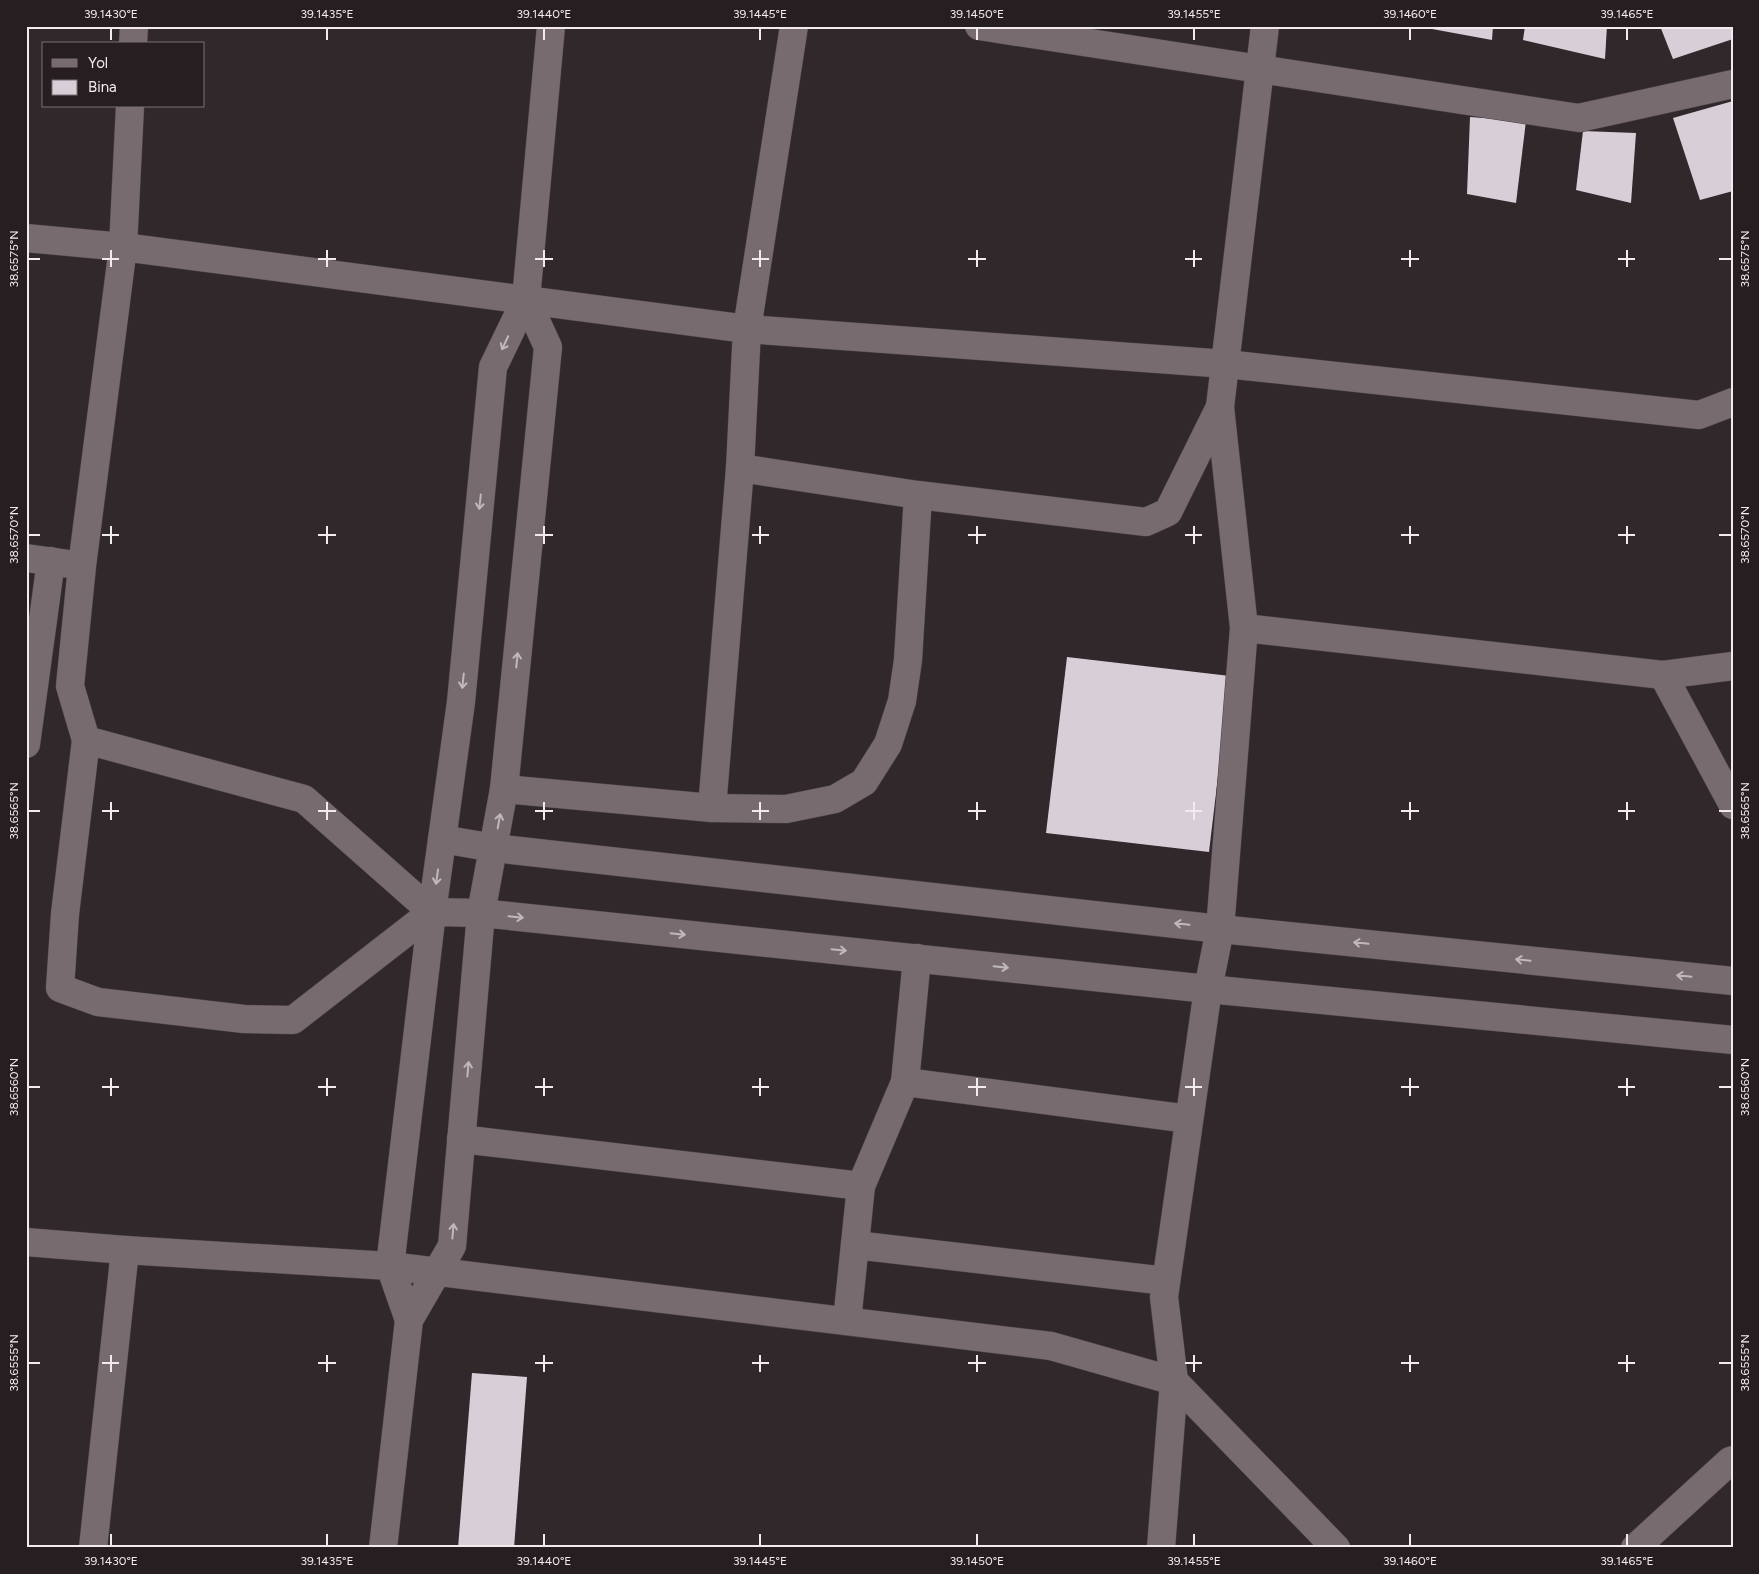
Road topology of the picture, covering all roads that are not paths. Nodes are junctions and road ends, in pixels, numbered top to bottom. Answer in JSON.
{"nodes":[{"id":1,"x":134,"y":26,"type":"edge"},
{"id":2,"x":551,"y":26,"type":"edge"},
{"id":3,"x":794,"y":26,"type":"edge"},
{"id":4,"x":979,"y":26,"type":"edge"},
{"id":5,"x":1265,"y":26,"type":"edge"},
{"id":6,"x":133,"y":42,"type":"edge"},
{"id":7,"x":1259,"y":68,"type":"junction"},
{"id":8,"x":1733,"y":84,"type":"edge"},
{"id":9,"x":130,"y":108,"type":"edge"},
{"id":10,"x":26,"y":238,"type":"edge"},
{"id":11,"x":123,"y":247,"type":"junction"},
{"id":12,"x":526,"y":299,"type":"junction"},
{"id":13,"x":747,"y":329,"type":"junction"},
{"id":14,"x":1226,"y":364,"type":"junction"},
{"id":15,"x":1733,"y":402,"type":"edge"},
{"id":16,"x":1220,"y":407,"type":"junction"},
{"id":17,"x":740,"y":468,"type":"junction"},
{"id":18,"x":918,"y":495,"type":"junction"},
{"id":19,"x":39,"y":560,"type":"edge"},
{"id":20,"x":82,"y":566,"type":"junction"},
{"id":21,"x":1244,"y":628,"type":"junction"},
{"id":22,"x":1733,"y":666,"type":"edge"},
{"id":23,"x":1664,"y":675,"type":"junction"},
{"id":24,"x":86,"y":740,"type":"junction"},
{"id":25,"x":26,"y":744,"type":"edge"},
{"id":26,"x":504,"y":789,"type":"junction"},
{"id":27,"x":1733,"y":805,"type":"edge"},
{"id":28,"x":712,"y":808,"type":"junction"},
{"id":29,"x":442,"y":839,"type":"junction"},
{"id":30,"x":494,"y":848,"type":"junction"},
{"id":31,"x":432,"y":912,"type":"junction"},
{"id":32,"x":481,"y":913,"type":"junction"},
{"id":33,"x":1220,"y":929,"type":"junction"},
{"id":34,"x":917,"y":958,"type":"junction"},
{"id":35,"x":1733,"y":981,"type":"edge"},
{"id":36,"x":1208,"y":989,"type":"junction"},
{"id":37,"x":1733,"y":1040,"type":"edge"},
{"id":38,"x":905,"y":1082,"type":"junction"},
{"id":39,"x":1189,"y":1119,"type":"junction"},
{"id":40,"x":462,"y":1139,"type":"junction"},
{"id":41,"x":861,"y":1186,"type":"junction"},
{"id":42,"x":26,"y":1242,"type":"edge"},
{"id":43,"x":855,"y":1245,"type":"junction"},
{"id":44,"x":125,"y":1250,"type":"junction"},
{"id":45,"x":390,"y":1266,"type":"junction"},
{"id":46,"x":437,"y":1272,"type":"junction"},
{"id":47,"x":1166,"y":1280,"type":"junction"},
{"id":48,"x":409,"y":1320,"type":"junction"},
{"id":49,"x":847,"y":1321,"type":"junction"},
{"id":50,"x":1174,"y":1380,"type":"junction"},
{"id":51,"x":1733,"y":1460,"type":"edge"},
{"id":52,"x":93,"y":1548,"type":"edge"},
{"id":53,"x":383,"y":1548,"type":"edge"},
{"id":54,"x":1161,"y":1548,"type":"edge"},
{"id":55,"x":1336,"y":1548,"type":"edge"},
{"id":56,"x":1635,"y":1548,"type":"edge"}],
"edges":[{"from":1,"to":6,"type":"street"},
{"from":2,"to":12,"type":"street"},
{"from":3,"to":13,"type":"street"},
{"from":4,"to":7,"type":"street"},
{"from":5,"to":7,"type":"street"},
{"from":7,"to":8,"type":"street"},
{"from":7,"to":14,"type":"street"},
{"from":9,"to":11,"type":"street"},
{"from":10,"to":11,"type":"street"},
{"from":11,"to":12,"type":"street"},
{"from":11,"to":20,"type":"street"},
{"from":12,"to":13,"type":"street"},
{"from":26,"to":12,"type":"street","one_way":true},
{"from":12,"to":29,"type":"street","one_way":true},
{"from":13,"to":14,"type":"street"},
{"from":13,"to":17,"type":"street"},
{"from":14,"to":15,"type":"street"},
{"from":14,"to":16,"type":"street"},
{"from":16,"to":18,"type":"street"},
{"from":16,"to":21,"type":"street"},
{"from":17,"to":18,"type":"street"},
{"from":17,"to":28,"type":"street"},
{"from":18,"to":28,"type":"street"},
{"from":19,"to":20,"type":"street"},
{"from":19,"to":25,"type":"street"},
{"from":20,"to":24,"type":"street"},
{"from":21,"to":23,"type":"street"},
{"from":21,"to":33,"type":"street"},
{"from":22,"to":23,"type":"street"},
{"from":23,"to":27,"type":"street"},
{"from":24,"to":31,"type":"street"},
{"from":24,"to":31,"type":"street"},
{"from":26,"to":28,"type":"street"},
{"from":30,"to":26,"type":"street","one_way":true},
{"from":29,"to":30,"type":"street"},
{"from":29,"to":31,"type":"street","one_way":true},
{"from":30,"to":32,"type":"street"},
{"from":33,"to":30,"type":"street","one_way":true},
{"from":31,"to":32,"type":"street"},
{"from":31,"to":45,"type":"street"},
{"from":32,"to":34,"type":"street","one_way":true},
{"from":40,"to":32,"type":"street","one_way":true},
{"from":35,"to":33,"type":"street","one_way":true},
{"from":33,"to":36,"type":"street"},
{"from":34,"to":36,"type":"street","one_way":true},
{"from":34,"to":38,"type":"street"},
{"from":36,"to":37,"type":"street"},
{"from":36,"to":39,"type":"street"},
{"from":38,"to":39,"type":"street"},
{"from":38,"to":41,"type":"street"},
{"from":39,"to":47,"type":"street"},
{"from":40,"to":41,"type":"street"},
{"from":46,"to":40,"type":"street","one_way":true},
{"from":41,"to":43,"type":"street"},
{"from":42,"to":44,"type":"street"},
{"from":43,"to":47,"type":"street"},
{"from":43,"to":49,"type":"street"},
{"from":44,"to":45,"type":"street"},
{"from":44,"to":52,"type":"street"},
{"from":45,"to":46,"type":"street"},
{"from":45,"to":48,"type":"street"},
{"from":46,"to":48,"type":"street"},
{"from":46,"to":49,"type":"street"},
{"from":47,"to":50,"type":"street"},
{"from":48,"to":53,"type":"street"},
{"from":49,"to":50,"type":"street"},
{"from":50,"to":54,"type":"street"},
{"from":50,"to":55,"type":"street"},
{"from":51,"to":56,"type":"street"}]}
